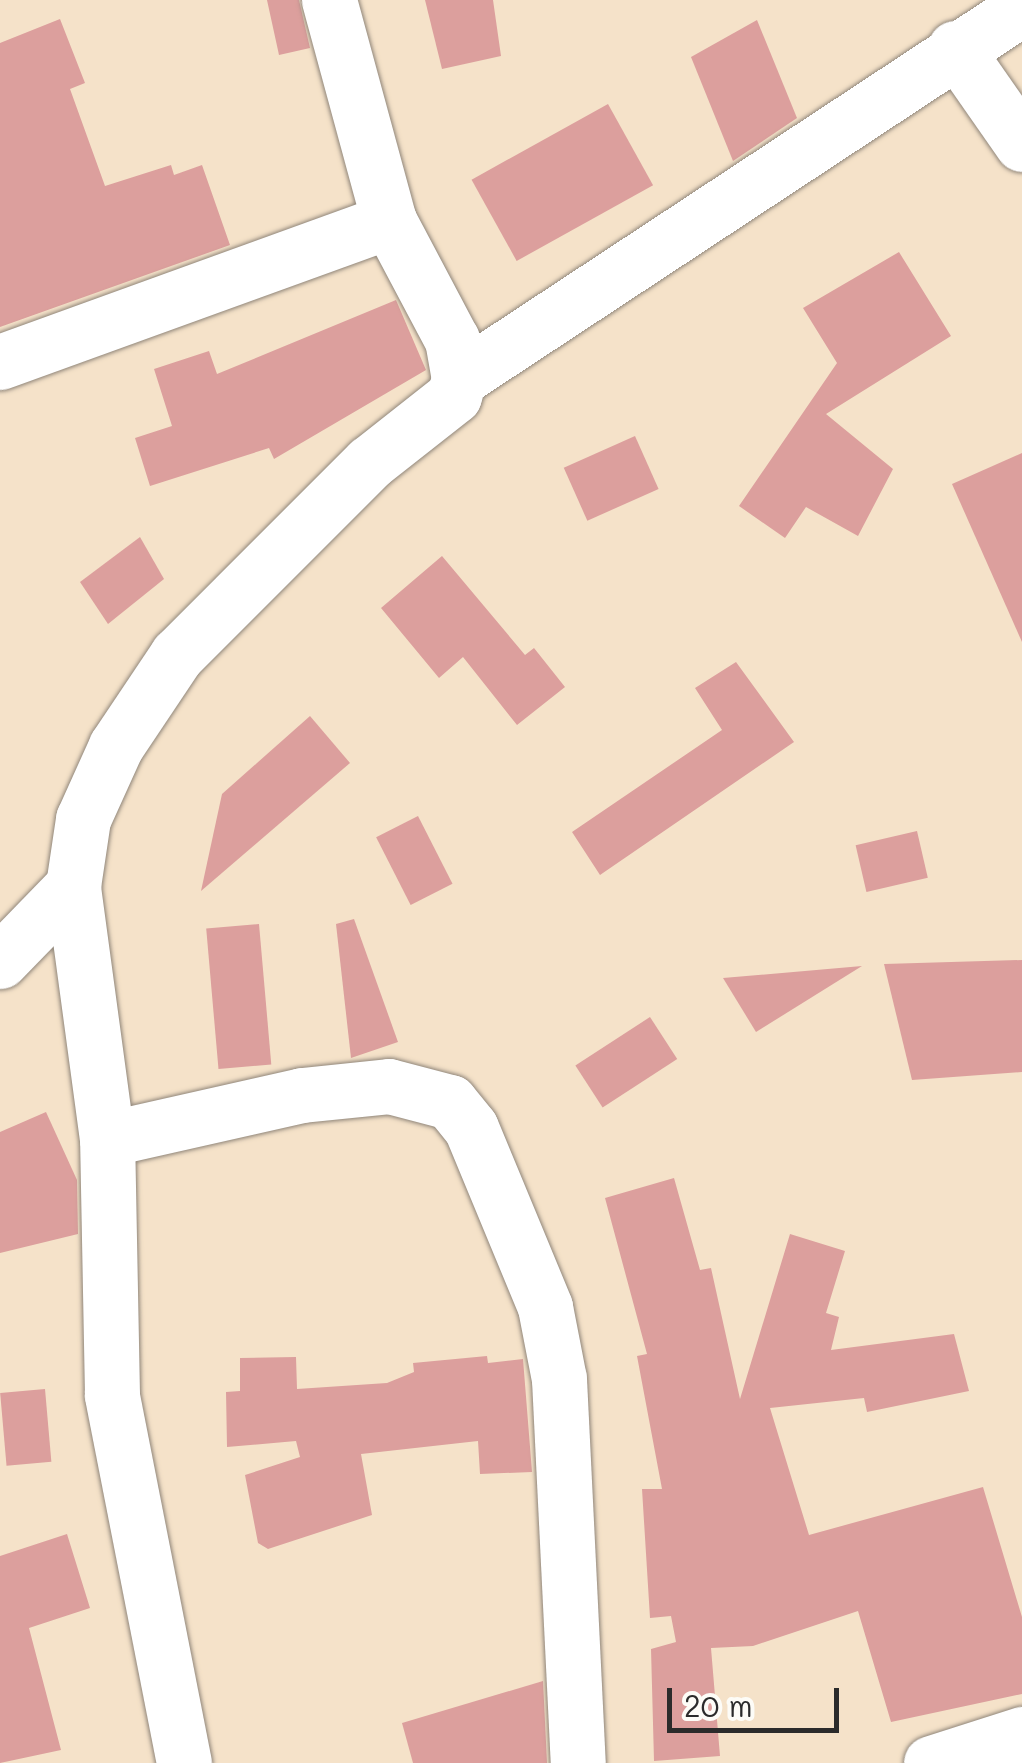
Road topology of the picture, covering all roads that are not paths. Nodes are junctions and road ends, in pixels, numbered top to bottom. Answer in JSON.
{"nodes":[{"id":1,"x":328,"y":0,"type":"edge"},
{"id":2,"x":1022,"y":8,"type":"edge"},
{"id":3,"x":955,"y":48,"type":"junction"},
{"id":4,"x":1022,"y":144,"type":"edge"},
{"id":5,"x":388,"y":221,"type":"junction"},
{"id":6,"x":0,"y":362,"type":"edge"},
{"id":7,"x":460,"y":379,"type":"junction"},
{"id":8,"x":73,"y":886,"type":"junction"},
{"id":9,"x":0,"y":961,"type":"edge"},
{"id":10,"x":107,"y":1139,"type":"junction"},
{"id":11,"x":1022,"y":1734,"type":"edge"},
{"id":12,"x":184,"y":1763,"type":"edge"},
{"id":13,"x":578,"y":1763,"type":"edge"},
{"id":14,"x":932,"y":1763,"type":"edge"}],
"edges":[{"from":1,"to":5,"type":"street"},
{"from":2,"to":3,"type":"street"},
{"from":3,"to":4,"type":"street"},
{"from":3,"to":7,"type":"street"},
{"from":5,"to":6,"type":"street"},
{"from":5,"to":7,"type":"street"},
{"from":7,"to":8,"type":"street"},
{"from":8,"to":9,"type":"street"},
{"from":8,"to":10,"type":"street"},
{"from":10,"to":12,"type":"street"},
{"from":10,"to":13,"type":"street"},
{"from":11,"to":14,"type":"street"}]}
